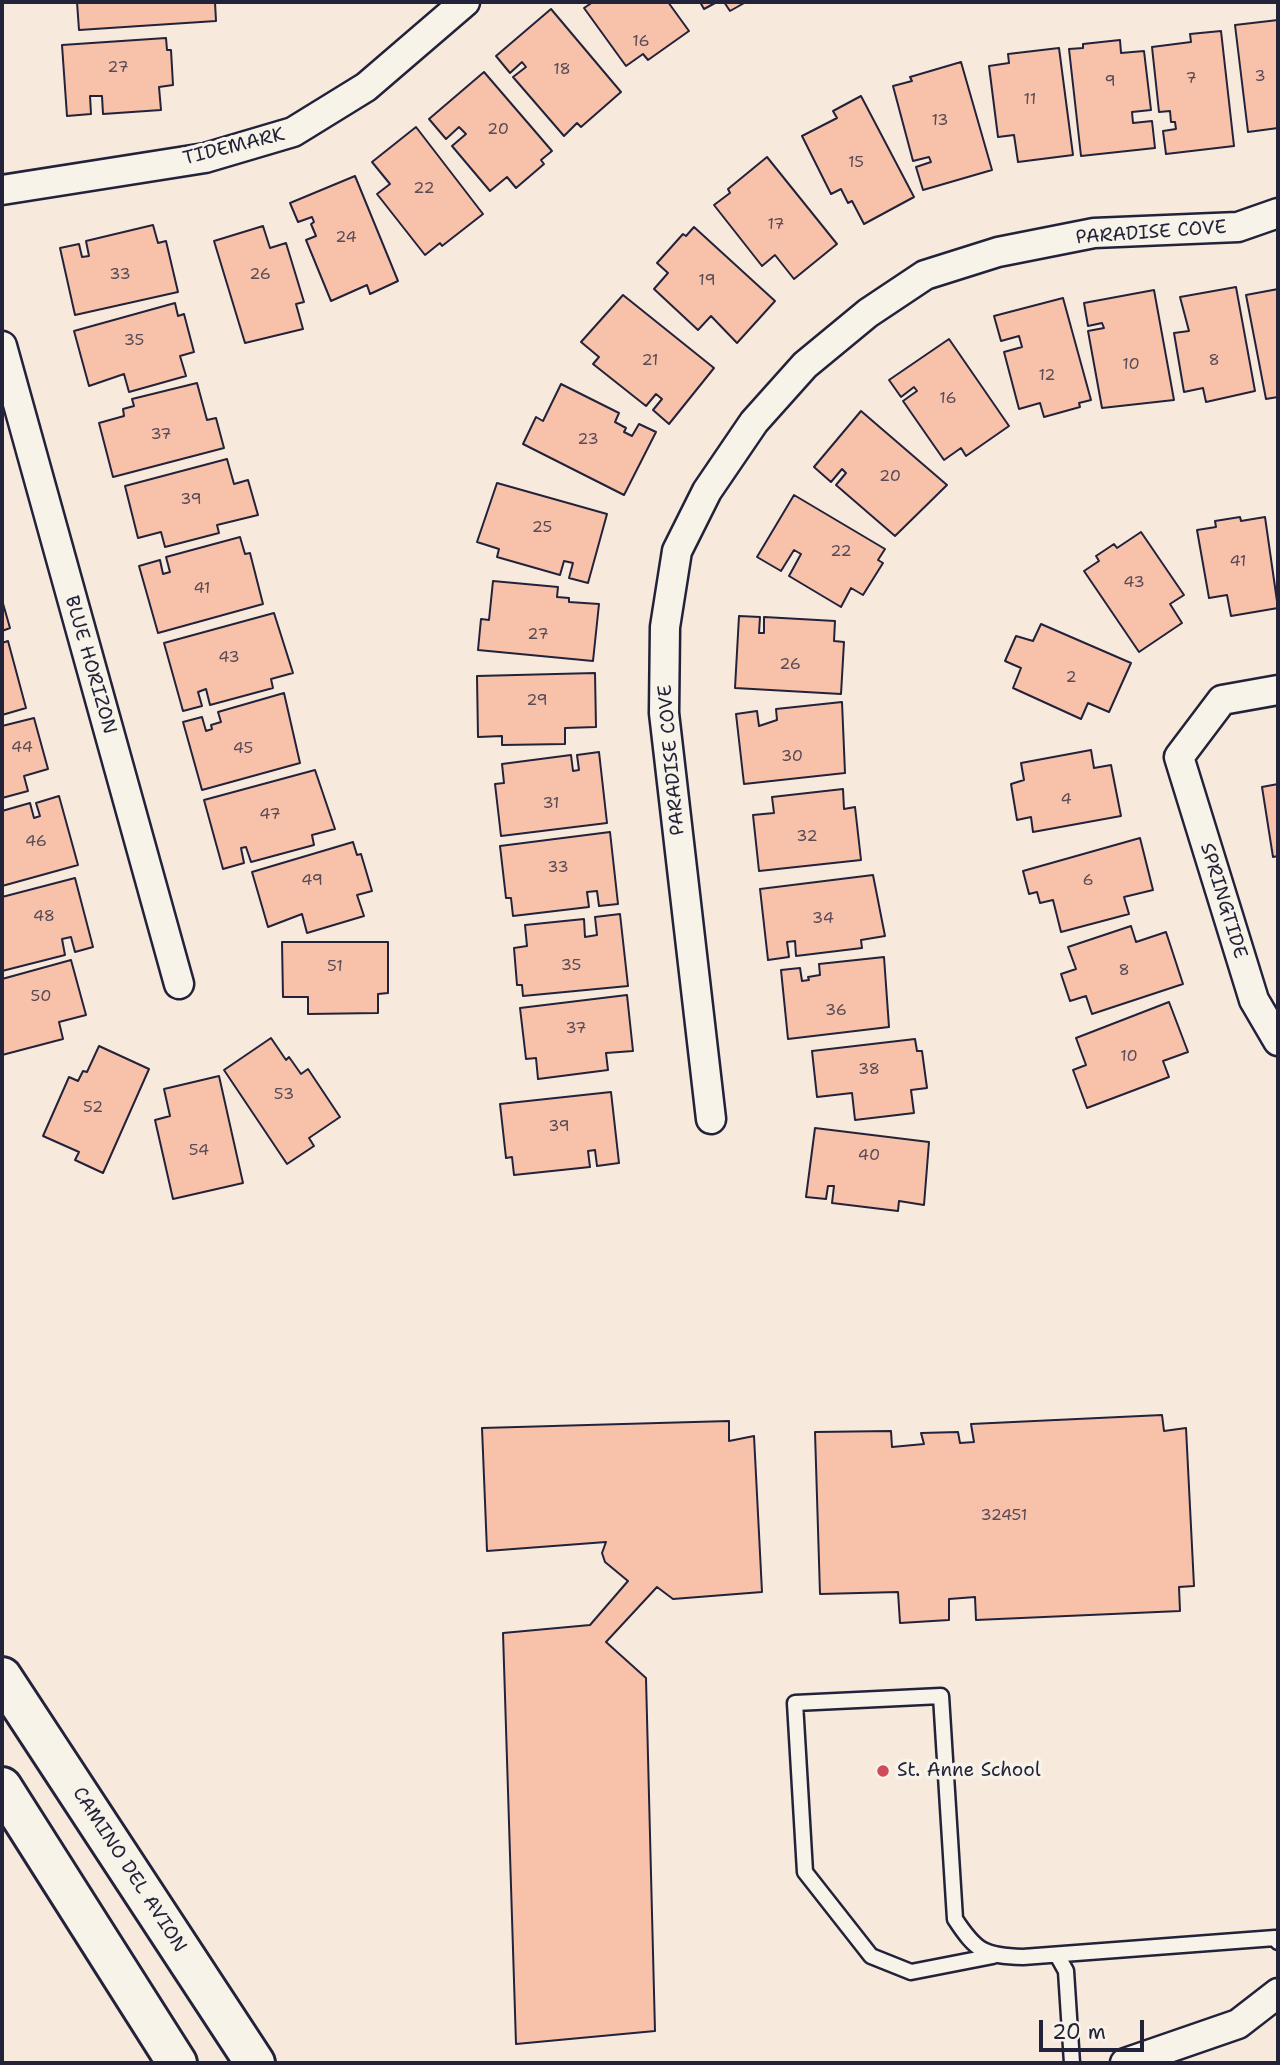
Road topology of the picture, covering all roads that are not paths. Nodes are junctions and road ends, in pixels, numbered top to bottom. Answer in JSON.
{"nodes":[{"id":1,"x":465,"y":2,"type":"edge"},
{"id":2,"x":2,"y":190,"type":"edge"},
{"id":3,"x":1278,"y":213,"type":"edge"},
{"id":4,"x":2,"y":346,"type":"edge"},
{"id":5,"x":1278,"y":690,"type":"edge"},
{"id":6,"x":179,"y":984,"type":"dead end"},
{"id":7,"x":1278,"y":1041,"type":"edge"},
{"id":8,"x":711,"y":1119,"type":"dead end"},
{"id":9,"x":2,"y":1677,"type":"edge"},
{"id":10,"x":2,"y":1787,"type":"edge"},
{"id":11,"x":1277,"y":1940,"type":"edge"},
{"id":12,"x":1058,"y":1955,"type":"junction"},
{"id":13,"x":993,"y":1956,"type":"junction"},
{"id":14,"x":1278,"y":1993,"type":"edge"},
{"id":15,"x":177,"y":2063,"type":"edge"},
{"id":16,"x":255,"y":2063,"type":"edge"},
{"id":17,"x":1072,"y":2063,"type":"edge"},
{"id":18,"x":1125,"y":2063,"type":"edge"}],
"edges":[{"from":1,"to":2,"type":"street","name":"TIDEMARK"},
{"from":3,"to":8,"type":"street","name":"PARADISE COVE"},
{"from":4,"to":6,"type":"street","name":"BLUE HORIZON"},
{"from":5,"to":7,"type":"street","name":"SPRINGTIDE"},
{"from":9,"to":16,"type":"main road","name":"CAMINO DEL AVION"},
{"from":10,"to":15,"type":"main road"},
{"from":11,"to":12,"type":"lane"},
{"from":12,"to":13,"type":"lane"},
{"from":12,"to":17,"type":"lane"},
{"from":13,"to":13,"type":"lane"},
{"from":14,"to":18,"type":"street"}]}
